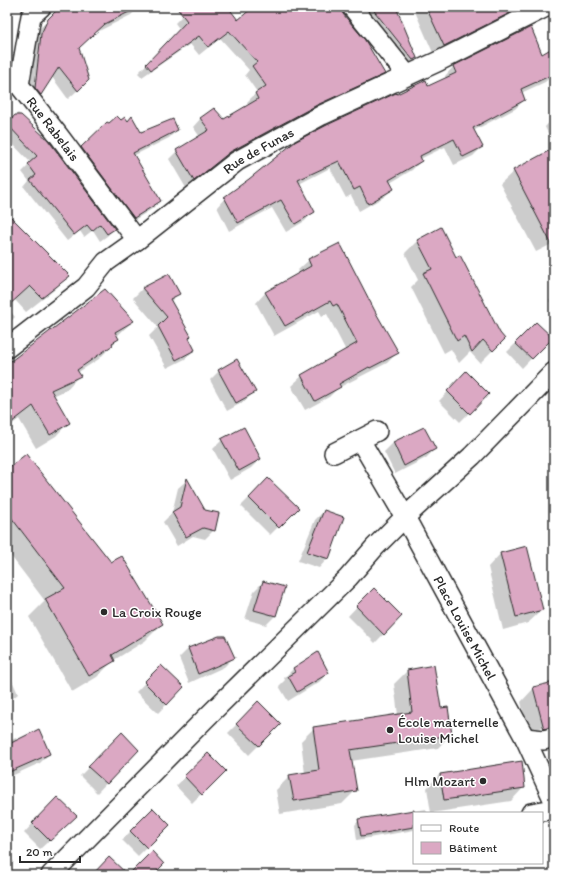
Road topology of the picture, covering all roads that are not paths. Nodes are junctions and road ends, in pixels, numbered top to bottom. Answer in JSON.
{"nodes":[{"id":1,"x":41,"y":7,"type":"edge"},
{"id":2,"x":352,"y":7,"type":"edge"},
{"id":3,"x":546,"y":7,"type":"edge"},
{"id":4,"x":406,"y":75,"type":"junction"},
{"id":5,"x":137,"y":240,"type":"junction"},
{"id":6,"x":7,"y":348,"type":"edge"},
{"id":7,"x":554,"y":372,"type":"edge"},
{"id":8,"x":377,"y":430,"type":"dead end"},
{"id":9,"x":360,"y":440,"type":"junction"},
{"id":10,"x":334,"y":453,"type":"dead end"},
{"id":11,"x":405,"y":517,"type":"junction"},
{"id":12,"x":554,"y":737,"type":"edge"},
{"id":13,"x":525,"y":738,"type":"junction"},
{"id":14,"x":554,"y":801,"type":"edge"},
{"id":15,"x":554,"y":809,"type":"edge"},
{"id":16,"x":537,"y":812,"type":"edge"},
{"id":17,"x":51,"y":875,"type":"edge"}],
"edges":[{"from":1,"to":5,"type":"street","name":"Rue Rabelais"},
{"from":2,"to":4,"type":"street"},
{"from":3,"to":4,"type":"street","name":"Rue de Funas"},
{"from":4,"to":5,"type":"street","name":"Rue de Funas"},
{"from":5,"to":6,"type":"street","name":"Rue de Funas"},
{"from":7,"to":11,"type":"street"},
{"from":8,"to":9,"type":"street"},
{"from":9,"to":10,"type":"street"},
{"from":9,"to":11,"type":"street","name":"Place Louise Michel"},
{"from":11,"to":13,"type":"street","name":"Place Louise Michel"},
{"from":11,"to":17,"type":"street"},
{"from":12,"to":13,"type":"street"},
{"from":13,"to":14,"type":"street","name":"Place Louise Michel"},
{"from":15,"to":16,"type":"street"}]}
